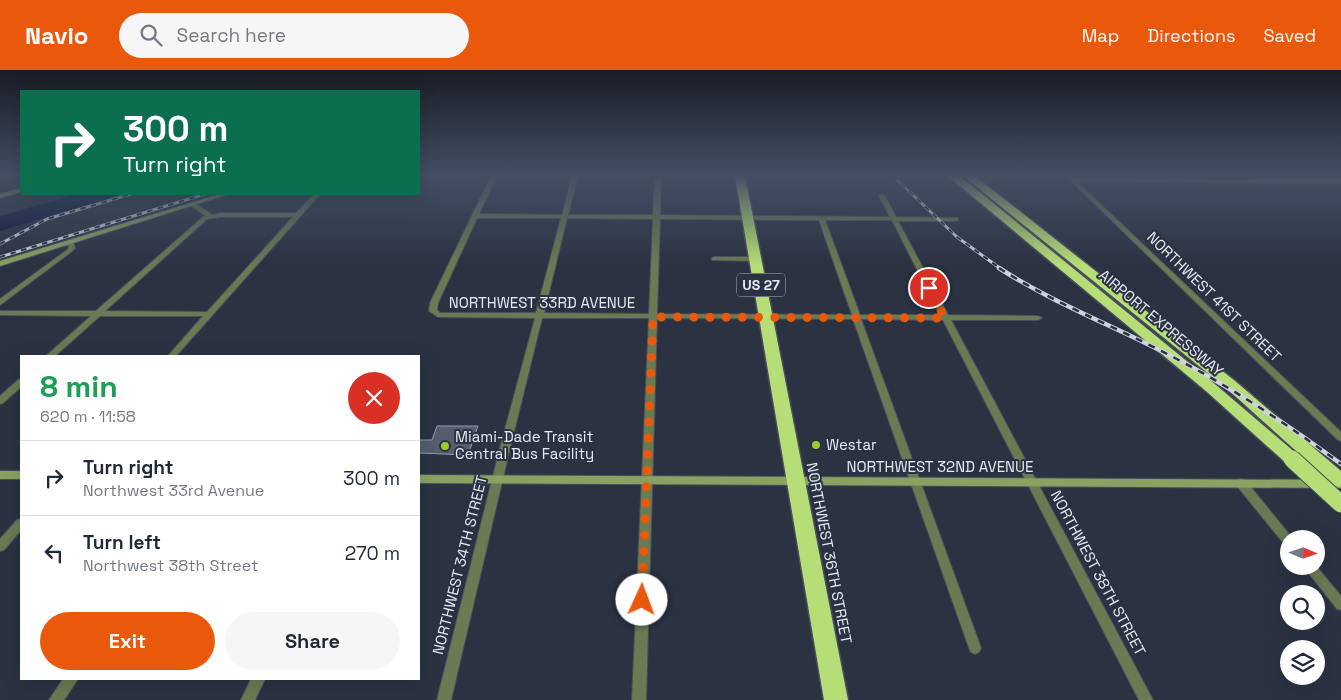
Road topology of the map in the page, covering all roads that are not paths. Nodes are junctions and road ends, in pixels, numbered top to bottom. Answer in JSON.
{"nodes":[{"id":1,"x":188,"y":205,"type":"edge"},
{"id":2,"x":194,"y":205,"type":"edge"},
{"id":3,"x":307,"y":205,"type":"edge"},
{"id":4,"x":480,"y":205,"type":"edge"},
{"id":5,"x":569,"y":205,"type":"edge"},
{"id":6,"x":657,"y":205,"type":"edge"},
{"id":7,"x":746,"y":205,"type":"edge"},
{"id":8,"x":887,"y":205,"type":"edge"},
{"id":9,"x":989,"y":205,"type":"edge"},
{"id":10,"x":1005,"y":205,"type":"edge"},
{"id":11,"x":1010,"y":205,"type":"edge"},
{"id":12,"x":1098,"y":205,"type":"edge"},
{"id":13,"x":298,"y":215,"type":"junction"},
{"id":14,"x":210,"y":216,"type":"junction"},
{"id":15,"x":475,"y":216,"type":"junction"},
{"id":16,"x":566,"y":216,"type":"junction"},
{"id":17,"x":656,"y":217,"type":"junction"},
{"id":18,"x":749,"y":217,"type":"junction"},
{"id":19,"x":821,"y":218,"type":"junction"},
{"id":20,"x":894,"y":218,"type":"junction"},
{"id":21,"x":956,"y":218,"type":"dead end"},
{"id":22,"x":1048,"y":239,"type":"junction"},
{"id":23,"x":70,"y":242,"type":"junction"},
{"id":24,"x":714,"y":259,"type":"dead end"},
{"id":25,"x":756,"y":259,"type":"junction"},
{"id":26,"x":0,"y":264,"type":"edge"},
{"id":27,"x":0,"y":304,"type":"edge"},
{"id":28,"x":0,"y":313,"type":"edge"},
{"id":29,"x":98,"y":313,"type":"junction"},
{"id":30,"x":209,"y":314,"type":"junction"},
{"id":31,"x":540,"y":316,"type":"junction"},
{"id":32,"x":653,"y":317,"type":"junction"},
{"id":33,"x":767,"y":318,"type":"junction"},
{"id":34,"x":857,"y":318,"type":"junction"},
{"id":35,"x":945,"y":318,"type":"junction"},
{"id":36,"x":1038,"y":318,"type":"dead end"},
{"id":37,"x":51,"y":355,"type":"edge"},
{"id":38,"x":173,"y":355,"type":"edge"},
{"id":39,"x":20,"y":383,"type":"edge"},
{"id":40,"x":0,"y":401,"type":"edge"},
{"id":41,"x":1341,"y":438,"type":"edge"},
{"id":42,"x":0,"y":475,"type":"edge"},
{"id":43,"x":20,"y":476,"type":"edge"},
{"id":44,"x":420,"y":479,"type":"edge"},
{"id":45,"x":498,"y":479,"type":"junction"},
{"id":46,"x":646,"y":480,"type":"junction"},
{"id":47,"x":795,"y":482,"type":"junction"},
{"id":48,"x":916,"y":482,"type":"junction"},
{"id":49,"x":1033,"y":482,"type":"junction"},
{"id":50,"x":1341,"y":482,"type":"edge"},
{"id":51,"x":1241,"y":483,"type":"junction"},
{"id":52,"x":1341,"y":504,"type":"edge"},
{"id":53,"x":20,"y":524,"type":"edge"},
{"id":54,"x":1280,"y":531,"type":"edge"},
{"id":55,"x":0,"y":547,"type":"edge"},
{"id":56,"x":1316,"y":575,"type":"edge"},
{"id":57,"x":1341,"y":605,"type":"edge"},
{"id":58,"x":975,"y":648,"type":"dead end"},
{"id":59,"x":70,"y":680,"type":"edge"},
{"id":60,"x":258,"y":680,"type":"edge"},
{"id":61,"x":56,"y":700,"type":"edge"},
{"id":62,"x":248,"y":700,"type":"edge"},
{"id":63,"x":444,"y":700,"type":"edge"},
{"id":64,"x":639,"y":700,"type":"edge"},
{"id":65,"x":836,"y":700,"type":"edge"},
{"id":66,"x":1146,"y":700,"type":"edge"}],
"edges":[{"from":1,"to":23,"type":"main road"},
{"from":2,"to":14,"type":"street"},
{"from":3,"to":13,"type":"street"},
{"from":4,"to":15,"type":"street"},
{"from":5,"to":16,"type":"street","name":"NORTHWEST 34TH STREET"},
{"from":6,"to":17,"type":"street"},
{"from":7,"to":18,"type":"highway","name":"NORTHWEST 36TH STREET","number":"US 27"},
{"from":8,"to":20,"type":"street","name":"NORTHWEST 38TH STREET"},
{"from":9,"to":52,"type":"highway","name":"AIRPORT EXPRESSWAY","bridge":true},
{"from":10,"to":22,"type":"highway","name":"AIRPORT EXPRESSWAY"},
{"from":11,"to":22,"type":"highway"},
{"from":12,"to":41,"type":"street","name":"NORTHWEST 41ST STREET"},
{"from":13,"to":14,"type":"street"},
{"from":13,"to":30,"type":"street"},
{"from":14,"to":29,"type":"street"},
{"from":15,"to":16,"type":"street"},
{"from":15,"to":31,"type":"street","name":"NORTHWEST 33RD AVENUE"},
{"from":16,"to":17,"type":"street"},
{"from":16,"to":31,"type":"street","name":"NORTHWEST 34TH STREET"},
{"from":17,"to":18,"type":"street"},
{"from":17,"to":32,"type":"street"},
{"from":18,"to":19,"type":"street"},
{"from":18,"to":25,"type":"highway","name":"NORTHWEST 36TH STREET","number":"US 27"},
{"from":19,"to":20,"type":"street"},
{"from":19,"to":34,"type":"street"},
{"from":20,"to":21,"type":"street"},
{"from":20,"to":35,"type":"street","name":"NORTHWEST 38TH STREET"},
{"from":22,"to":50,"type":"highway","name":"AIRPORT EXPRESSWAY"},
{"from":23,"to":26,"type":"main road"},
{"from":23,"to":27,"type":"street"},
{"from":24,"to":25,"type":"street"},
{"from":25,"to":33,"type":"highway","name":"NORTHWEST 36TH STREET","number":"US 27"},
{"from":28,"to":29,"type":"street"},
{"from":29,"to":30,"type":"street"},
{"from":29,"to":37,"type":"street"},
{"from":30,"to":38,"type":"street"},
{"from":31,"to":32,"type":"street","name":"NORTHWEST 33RD AVENUE"},
{"from":31,"to":45,"type":"street","name":"NORTHWEST 34TH STREET"},
{"from":32,"to":33,"type":"street","name":"NORTHWEST 33RD AVENUE"},
{"from":32,"to":46,"type":"street"},
{"from":33,"to":34,"type":"street","name":"NORTHWEST 33RD AVENUE"},
{"from":33,"to":47,"type":"highway","name":"NORTHWEST 36TH STREET","number":"US 27"},
{"from":34,"to":35,"type":"street","name":"NORTHWEST 33RD AVENUE"},
{"from":34,"to":48,"type":"street"},
{"from":35,"to":36,"type":"street","name":"NORTHWEST 33RD AVENUE"},
{"from":35,"to":49,"type":"street","name":"NORTHWEST 38TH STREET"},
{"from":39,"to":40,"type":"street"},
{"from":42,"to":43,"type":"main road"},
{"from":44,"to":45,"type":"main road","name":"NORTHWEST 32ND AVENUE"},
{"from":45,"to":46,"type":"main road","name":"NORTHWEST 32ND AVENUE"},
{"from":45,"to":63,"type":"street","name":"NORTHWEST 34TH STREET"},
{"from":46,"to":47,"type":"main road","name":"NORTHWEST 32ND AVENUE"},
{"from":46,"to":64,"type":"street"},
{"from":47,"to":48,"type":"main road","name":"NORTHWEST 32ND AVENUE"},
{"from":47,"to":65,"type":"highway","name":"NORTHWEST 36TH STREET","number":"US 27"},
{"from":48,"to":49,"type":"main road","name":"NORTHWEST 32ND AVENUE"},
{"from":48,"to":58,"type":"street"},
{"from":49,"to":51,"type":"main road","name":"NORTHWEST 32ND AVENUE"},
{"from":49,"to":66,"type":"street","name":"NORTHWEST 38TH STREET"},
{"from":50,"to":51,"type":"main road","name":"NORTHWEST 32ND AVENUE"},
{"from":51,"to":54,"type":"street"},
{"from":53,"to":55,"type":"street"},
{"from":56,"to":57,"type":"street"},
{"from":59,"to":61,"type":"street"},
{"from":60,"to":62,"type":"street"}]}
